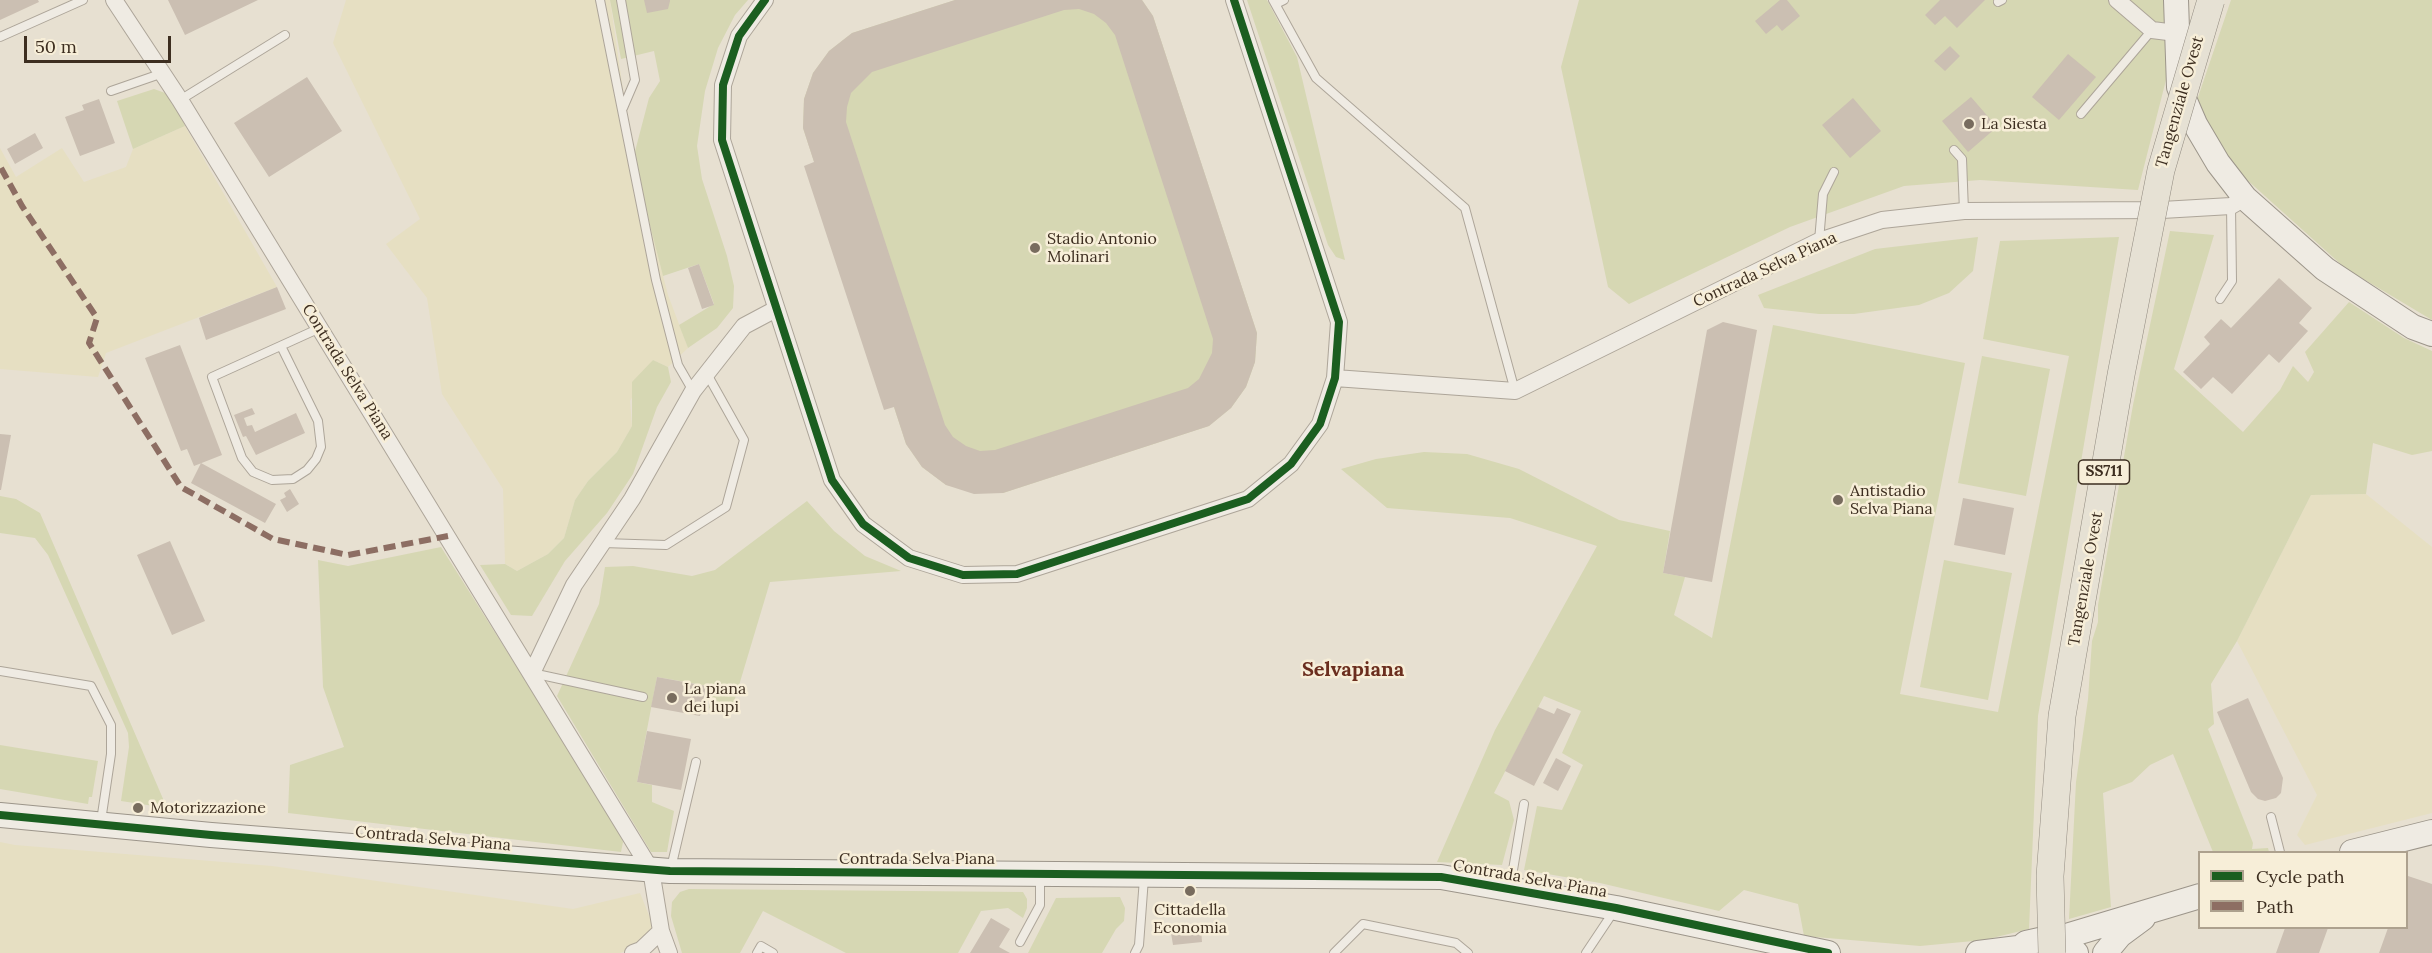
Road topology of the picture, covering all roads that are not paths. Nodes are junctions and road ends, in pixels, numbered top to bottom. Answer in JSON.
{"nodes":[{"id":1,"x":82,"y":0,"type":"edge"},
{"id":2,"x":114,"y":0,"type":"edge"},
{"id":3,"x":600,"y":0,"type":"edge"},
{"id":4,"x":621,"y":0,"type":"edge"},
{"id":5,"x":765,"y":0,"type":"edge"},
{"id":6,"x":1234,"y":0,"type":"edge"},
{"id":7,"x":2117,"y":0,"type":"edge"},
{"id":8,"x":2176,"y":0,"type":"edge"},
{"id":9,"x":2211,"y":0,"type":"edge"},
{"id":10,"x":1278,"y":1,"type":"edge"},
{"id":11,"x":2152,"y":30,"type":"junction"},
{"id":12,"x":2176,"y":33,"type":"junction"},
{"id":13,"x":285,"y":36,"type":"dead end"},
{"id":14,"x":0,"y":37,"type":"edge"},
{"id":15,"x":163,"y":73,"type":"junction"},
{"id":16,"x":111,"y":91,"type":"dead end"},
{"id":17,"x":180,"y":100,"type":"junction"},
{"id":18,"x":623,"y":108,"type":"junction"},
{"id":19,"x":2081,"y":114,"type":"dead end"},
{"id":20,"x":1954,"y":150,"type":"dead end"},
{"id":21,"x":1833,"y":172,"type":"dead end"},
{"id":22,"x":2238,"y":202,"type":"junction"},
{"id":23,"x":1964,"y":211,"type":"junction"},
{"id":24,"x":1820,"y":242,"type":"junction"},
{"id":25,"x":2220,"y":299,"type":"dead end"},
{"id":26,"x":776,"y":309,"type":"junction"},
{"id":27,"x":320,"y":328,"type":"junction"},
{"id":28,"x":2432,"y":334,"type":"edge"},
{"id":29,"x":281,"y":346,"type":"junction"},
{"id":30,"x":707,"y":374,"type":"junction"},
{"id":31,"x":1335,"y":378,"type":"junction"},
{"id":32,"x":1515,"y":390,"type":"junction"},
{"id":33,"x":693,"y":391,"type":"junction"},
{"id":34,"x":603,"y":543,"type":"junction"},
{"id":35,"x":0,"y":671,"type":"edge"},
{"id":36,"x":532,"y":673,"type":"junction"},
{"id":37,"x":643,"y":697,"type":"dead end"},
{"id":38,"x":696,"y":762,"type":"dead end"},
{"id":39,"x":1524,"y":804,"type":"dead end"},
{"id":40,"x":0,"y":815,"type":"edge"},
{"id":41,"x":2271,"y":817,"type":"dead end"},
{"id":42,"x":100,"y":825,"type":"junction"},
{"id":43,"x":2432,"y":832,"type":"edge"},
{"id":44,"x":2280,"y":851,"type":"edge"},
{"id":45,"x":2356,"y":851,"type":"edge"},
{"id":46,"x":661,"y":870,"type":"junction"},
{"id":47,"x":1040,"y":874,"type":"junction"},
{"id":48,"x":1145,"y":874,"type":"junction"},
{"id":49,"x":1510,"y":888,"type":"junction"},
{"id":50,"x":2198,"y":896,"type":"edge"},
{"id":51,"x":1616,"y":908,"type":"junction"},
{"id":52,"x":2155,"y":909,"type":"junction"},
{"id":53,"x":661,"y":931,"type":"junction"},
{"id":54,"x":1020,"y":942,"type":"dead end"},
{"id":55,"x":2052,"y":946,"type":"edge"},
{"id":56,"x":2016,"y":951,"type":"edge"},
{"id":57,"x":633,"y":953,"type":"edge"},
{"id":58,"x":669,"y":953,"type":"edge"},
{"id":59,"x":757,"y":953,"type":"edge"},
{"id":60,"x":773,"y":953,"type":"edge"},
{"id":61,"x":1135,"y":953,"type":"edge"},
{"id":62,"x":1334,"y":953,"type":"edge"},
{"id":63,"x":1468,"y":953,"type":"edge"},
{"id":64,"x":1586,"y":953,"type":"edge"},
{"id":65,"x":1828,"y":953,"type":"edge"},
{"id":66,"x":1978,"y":953,"type":"edge"},
{"id":67,"x":2076,"y":953,"type":"edge"},
{"id":68,"x":2105,"y":953,"type":"edge"}],
"edges":[{"from":1,"to":14,"type":"lane"},
{"from":2,"to":15,"type":"street","name":"Contrada Selva Piana"},
{"from":3,"to":18,"type":"lane"},
{"from":4,"to":18,"type":"lane"},
{"from":5,"to":26,"type":"street"},
{"from":6,"to":31,"type":"street"},
{"from":7,"to":11,"type":"street"},
{"from":8,"to":12,"type":"street"},
{"from":9,"to":55,"type":"main road","name":"Tangenziale Ovest","number":"SS711","bridge":true},
{"from":10,"to":32,"type":"lane"},
{"from":11,"to":12,"type":"street"},
{"from":11,"to":19,"type":"lane"},
{"from":12,"to":22,"type":"street"},
{"from":13,"to":17,"type":"lane"},
{"from":15,"to":16,"type":"lane"},
{"from":15,"to":17,"type":"street","name":"Contrada Selva Piana"},
{"from":17,"to":27,"type":"street","name":"Contrada Selva Piana"},
{"from":18,"to":33,"type":"lane"},
{"from":20,"to":23,"type":"lane"},
{"from":21,"to":24,"type":"lane"},
{"from":22,"to":23,"type":"street","name":"Contrada Selva Piana"},
{"from":22,"to":25,"type":"lane"},
{"from":22,"to":28,"type":"street"},
{"from":23,"to":24,"type":"street","name":"Contrada Selva Piana"},
{"from":24,"to":32,"type":"street","name":"Contrada Selva Piana"},
{"from":26,"to":30,"type":"street"},
{"from":26,"to":31,"type":"street"},
{"from":27,"to":29,"type":"lane"},
{"from":27,"to":36,"type":"street","name":"Contrada Selva Piana"},
{"from":29,"to":29,"type":"lane"},
{"from":30,"to":33,"type":"street"},
{"from":30,"to":34,"type":"lane"},
{"from":31,"to":32,"type":"street","name":"Contrada Selva Piana"},
{"from":33,"to":34,"type":"street"},
{"from":34,"to":36,"type":"street"},
{"from":35,"to":42,"type":"lane"},
{"from":36,"to":37,"type":"lane"},
{"from":36,"to":46,"type":"street","name":"Contrada Selva Piana"},
{"from":38,"to":46,"type":"lane"},
{"from":39,"to":49,"type":"lane"},
{"from":40,"to":42,"type":"street","name":"Contrada Selva Piana"},
{"from":41,"to":44,"type":"lane"},
{"from":42,"to":46,"type":"street","name":"Contrada Selva Piana"},
{"from":43,"to":45,"type":"street"},
{"from":46,"to":47,"type":"street","name":"Contrada Selva Piana"},
{"from":46,"to":53,"type":"street"},
{"from":47,"to":48,"type":"street","name":"Contrada Selva Piana"},
{"from":47,"to":54,"type":"lane"},
{"from":48,"to":49,"type":"street","name":"Contrada Selva Piana"},
{"from":48,"to":61,"type":"lane"},
{"from":49,"to":51,"type":"street","name":"Contrada Selva Piana"},
{"from":50,"to":52,"type":"street"},
{"from":51,"to":64,"type":"lane"},
{"from":51,"to":65,"type":"street","name":"Contrada Selva Piana"},
{"from":52,"to":55,"type":"street"},
{"from":52,"to":68,"type":"street"},
{"from":53,"to":57,"type":"street"},
{"from":53,"to":58,"type":"street"},
{"from":55,"to":56,"type":"street"},
{"from":55,"to":67,"type":"street"},
{"from":56,"to":66,"type":"street"},
{"from":59,"to":60,"type":"lane"},
{"from":62,"to":63,"type":"lane"}]}
